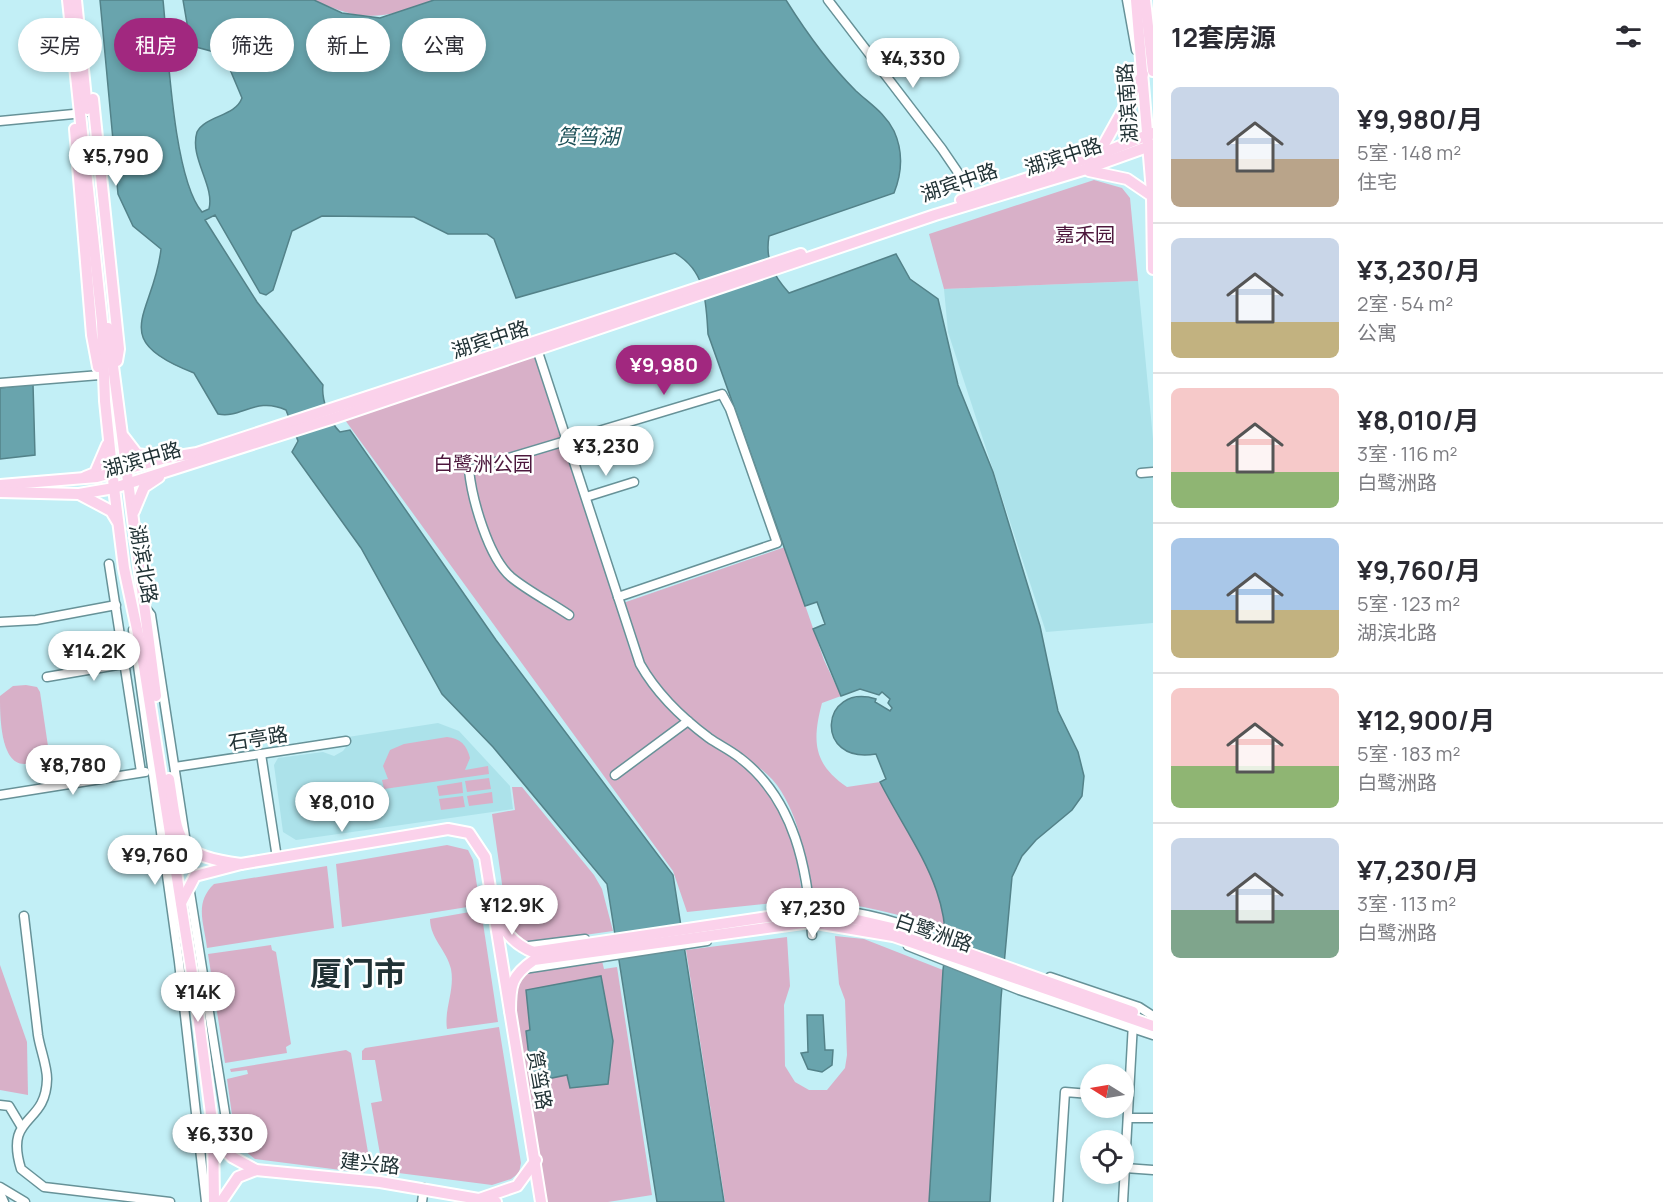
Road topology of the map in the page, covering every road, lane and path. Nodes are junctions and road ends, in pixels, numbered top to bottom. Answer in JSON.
{"nodes":[{"id":1,"x":62,"y":0,"type":"edge"},
{"id":2,"x":68,"y":0,"type":"edge"},
{"id":3,"x":76,"y":0,"type":"edge"},
{"id":4,"x":84,"y":0,"type":"edge"},
{"id":5,"x":828,"y":0,"type":"edge"},
{"id":6,"x":1127,"y":0,"type":"edge"},
{"id":7,"x":1136,"y":0,"type":"edge"},
{"id":8,"x":1145,"y":0,"type":"edge"},
{"id":9,"x":1148,"y":73,"type":"edge"},
{"id":10,"x":81,"y":113,"type":"junction"},
{"id":11,"x":0,"y":122,"type":"edge"},
{"id":12,"x":1150,"y":141,"type":"edge"},
{"id":13,"x":1098,"y":154,"type":"junction"},
{"id":14,"x":1083,"y":170,"type":"junction"},
{"id":15,"x":974,"y":196,"type":"junction"},
{"id":16,"x":1152,"y":200,"type":"edge"},
{"id":17,"x":778,"y":266,"type":"junction"},
{"id":18,"x":1153,"y":269,"type":"edge"},
{"id":19,"x":536,"y":347,"type":"junction"},
{"id":20,"x":115,"y":374,"type":"junction"},
{"id":21,"x":100,"y":375,"type":"junction"},
{"id":22,"x":0,"y":383,"type":"edge"},
{"id":23,"x":105,"y":401,"type":"junction"},
{"id":24,"x":288,"y":429,"type":"junction"},
{"id":25,"x":121,"y":431,"type":"junction"},
{"id":26,"x":109,"y":436,"type":"junction"},
{"id":27,"x":568,"y":440,"type":"junction"},
{"id":28,"x":166,"y":458,"type":"junction"},
{"id":29,"x":125,"y":470,"type":"junction"},
{"id":30,"x":170,"y":470,"type":"junction"},
{"id":31,"x":1153,"y":472,"type":"edge"},
{"id":32,"x":113,"y":473,"type":"junction"},
{"id":33,"x":1141,"y":474,"type":"dead end"},
{"id":34,"x":83,"y":478,"type":"junction"},
{"id":35,"x":634,"y":482,"type":"dead end"},
{"id":36,"x":127,"y":483,"type":"junction"},
{"id":37,"x":0,"y":484,"type":"edge"},
{"id":38,"x":114,"y":488,"type":"junction"},
{"id":39,"x":0,"y":492,"type":"edge"},
{"id":40,"x":80,"y":494,"type":"junction"},
{"id":41,"x":586,"y":497,"type":"junction"},
{"id":42,"x":133,"y":518,"type":"junction"},
{"id":43,"x":118,"y":524,"type":"junction"},
{"id":44,"x":109,"y":564,"type":"dead end"},
{"id":45,"x":124,"y":568,"type":"junction"},
{"id":46,"x":618,"y":597,"type":"junction"},
{"id":47,"x":116,"y":605,"type":"junction"},
{"id":48,"x":144,"y":606,"type":"junction"},
{"id":49,"x":569,"y":615,"type":"dead end"},
{"id":50,"x":0,"y":622,"type":"edge"},
{"id":51,"x":137,"y":662,"type":"junction"},
{"id":52,"x":125,"y":664,"type":"junction"},
{"id":53,"x":46,"y":677,"type":"dead end"},
{"id":54,"x":688,"y":721,"type":"junction"},
{"id":55,"x":346,"y":741,"type":"dead end"},
{"id":56,"x":261,"y":754,"type":"junction"},
{"id":57,"x":175,"y":767,"type":"junction"},
{"id":58,"x":152,"y":771,"type":"junction"},
{"id":59,"x":141,"y":772,"type":"junction"},
{"id":60,"x":615,"y":775,"type":"dead end"},
{"id":61,"x":0,"y":795,"type":"edge"},
{"id":62,"x":178,"y":837,"type":"joint"},
{"id":63,"x":187,"y":846,"type":"junction"},
{"id":64,"x":277,"y":858,"type":"junction"},
{"id":65,"x":241,"y":864,"type":"junction"},
{"id":66,"x":189,"y":886,"type":"junction"},
{"id":67,"x":181,"y":903,"type":"junction"},
{"id":68,"x":494,"y":911,"type":"junction"},
{"id":69,"x":24,"y":916,"type":"dead end"},
{"id":70,"x":810,"y":917,"type":"junction"},
{"id":71,"x":685,"y":934,"type":"junction"},
{"id":72,"x":812,"y":935,"type":"dead end"},
{"id":73,"x":614,"y":945,"type":"junction"},
{"id":74,"x":940,"y":949,"type":"junction"},
{"id":75,"x":502,"y":965,"type":"joint"},
{"id":76,"x":1021,"y":978,"type":"junction"},
{"id":77,"x":510,"y":1011,"type":"junction"},
{"id":78,"x":1153,"y":1018,"type":"edge"},
{"id":79,"x":1133,"y":1024,"type":"junction"},
{"id":80,"x":1153,"y":1026,"type":"edge"},
{"id":81,"x":1153,"y":1035,"type":"edge"},
{"id":82,"x":1129,"y":1064,"type":"edge"},
{"id":83,"x":1080,"y":1093,"type":"edge"},
{"id":84,"x":0,"y":1105,"type":"edge"},
{"id":85,"x":1128,"y":1118,"type":"edge"},
{"id":86,"x":1134,"y":1118,"type":"edge"},
{"id":87,"x":1153,"y":1118,"type":"edge"},
{"id":88,"x":21,"y":1126,"type":"junction"},
{"id":89,"x":213,"y":1129,"type":"junction"},
{"id":90,"x":1127,"y":1130,"type":"edge"},
{"id":91,"x":232,"y":1157,"type":"junction"},
{"id":92,"x":536,"y":1160,"type":"junction"},
{"id":93,"x":1134,"y":1169,"type":"edge"},
{"id":94,"x":256,"y":1170,"type":"junction"},
{"id":95,"x":1153,"y":1170,"type":"edge"},
{"id":96,"x":1124,"y":1184,"type":"edge"},
{"id":97,"x":0,"y":1187,"type":"edge"},
{"id":98,"x":424,"y":1188,"type":"junction"},
{"id":99,"x":0,"y":1193,"type":"edge"},
{"id":100,"x":479,"y":1199,"type":"junction"},
{"id":101,"x":4,"y":1202,"type":"edge"},
{"id":102,"x":25,"y":1202,"type":"edge"},
{"id":103,"x":170,"y":1202,"type":"edge"},
{"id":104,"x":206,"y":1202,"type":"edge"},
{"id":105,"x":221,"y":1202,"type":"edge"},
{"id":106,"x":422,"y":1202,"type":"edge"},
{"id":107,"x":496,"y":1202,"type":"edge"},
{"id":108,"x":541,"y":1202,"type":"edge"},
{"id":109,"x":1058,"y":1202,"type":"edge"},
{"id":110,"x":1123,"y":1202,"type":"edge"}],
"edges":[{"from":1,"to":10,"type":"main road"},
{"from":2,"to":10,"type":"main road","name":"湖滨北路"},
{"from":3,"to":10,"type":"main road","name":"湖滨北路"},
{"from":4,"to":20,"type":"main road"},
{"from":5,"to":15,"type":"street"},
{"from":6,"to":9,"type":"street"},
{"from":7,"to":9,"type":"main road","name":"湖滨南路"},
{"from":8,"to":9,"type":"main road","name":"湖滨南路"},
{"from":9,"to":12,"type":"main road","name":"湖滨南路"},
{"from":9,"to":13,"type":"main road"},
{"from":10,"to":11,"type":"street"},
{"from":10,"to":20,"type":"main road","name":"湖滨北路"},
{"from":10,"to":21,"type":"main road"},
{"from":10,"to":23,"type":"main road","name":"湖滨北路"},
{"from":12,"to":13,"type":"main road","name":"湖宾中路"},
{"from":12,"to":14,"type":"main road","name":"湖滨中路"},
{"from":12,"to":16,"type":"main road","name":"湖滨南路"},
{"from":13,"to":15,"type":"main road","name":"湖宾中路"},
{"from":14,"to":16,"type":"main road"},
{"from":14,"to":17,"type":"main road","name":"湖滨中路"},
{"from":15,"to":17,"type":"main road","name":"湖宾中路"},
{"from":16,"to":18,"type":"main road","name":"湖滨南路"},
{"from":17,"to":19,"type":"main road","name":"湖宾中路"},
{"from":19,"to":24,"type":"main road","name":"湖宾中路"},
{"from":19,"to":27,"type":"street"},
{"from":20,"to":25,"type":"main road","name":"湖滨北路"},
{"from":21,"to":22,"type":"street"},
{"from":21,"to":23,"type":"main road"},
{"from":23,"to":26,"type":"main road","name":"湖滨北路"},
{"from":24,"to":28,"type":"main road"},
{"from":24,"to":30,"type":"main road","name":"湖滨中路"},
{"from":25,"to":28,"type":"main road"},
{"from":25,"to":29,"type":"main road","name":"湖滨北路"},
{"from":26,"to":32,"type":"main road","name":"湖滨北路"},
{"from":26,"to":34,"type":"main road"},
{"from":27,"to":41,"type":"street"},
{"from":27,"to":46,"type":"street"},
{"from":27,"to":49,"type":"street"},
{"from":28,"to":29,"type":"main road"},
{"from":29,"to":32,"type":"main road"},
{"from":29,"to":36,"type":"main road","name":"湖滨北路"},
{"from":30,"to":36,"type":"main road","name":"湖滨中路"},
{"from":30,"to":42,"type":"main road"},
{"from":31,"to":33,"type":"street"},
{"from":32,"to":34,"type":"main road"},
{"from":32,"to":38,"type":"main road","name":"湖滨北路"},
{"from":34,"to":37,"type":"main road"},
{"from":35,"to":41,"type":"street"},
{"from":36,"to":38,"type":"main road","name":"湖滨中路"},
{"from":36,"to":42,"type":"main road","name":"湖滨北路"},
{"from":38,"to":40,"type":"main road","name":"湖滨中路"},
{"from":38,"to":43,"type":"main road","name":"湖滨北路"},
{"from":39,"to":40,"type":"main road","name":"湖滨中路"},
{"from":40,"to":43,"type":"main road"},
{"from":41,"to":46,"type":"street"},
{"from":42,"to":48,"type":"main road","name":"湖滨北路"},
{"from":43,"to":45,"type":"main road","name":"湖滨北路"},
{"from":44,"to":47,"type":"street"},
{"from":45,"to":51,"type":"street"},
{"from":45,"to":67,"type":"main road","name":"湖滨北路"},
{"from":46,"to":54,"type":"street"},
{"from":47,"to":50,"type":"street"},
{"from":47,"to":52,"type":"street"},
{"from":48,"to":57,"type":"street"},
{"from":48,"to":62,"type":"main road","name":"湖滨北路"},
{"from":51,"to":52,"type":"street"},
{"from":51,"to":58,"type":"street"},
{"from":52,"to":53,"type":"street"},
{"from":52,"to":59,"type":"street"},
{"from":54,"to":60,"type":"street"},
{"from":54,"to":70,"type":"street"},
{"from":55,"to":56,"type":"street","name":"石亭路"},
{"from":56,"to":57,"type":"street","name":"石亭路"},
{"from":56,"to":64,"type":"street"},
{"from":57,"to":63,"type":"street"},
{"from":58,"to":59,"type":"street"},
{"from":58,"to":104,"type":"street"},
{"from":59,"to":61,"type":"street"},
{"from":62,"to":63,"type":"main road","name":"白鹭洲路"},
{"from":63,"to":65,"type":"main road","name":"白鹭洲路"},
{"from":64,"to":65,"type":"main road","name":"白鹭洲路"},
{"from":64,"to":68,"type":"main road","name":"白鹭洲路"},
{"from":65,"to":66,"type":"main road","name":"白鹭洲路"},
{"from":66,"to":67,"type":"main road"},
{"from":66,"to":91,"type":"street"},
{"from":67,"to":89,"type":"main road","name":"湖滨北路"},
{"from":68,"to":73,"type":"main road","name":"白鹭洲路"},
{"from":68,"to":75,"type":"main road","name":"白鹭洲路"},
{"from":69,"to":88,"type":"street"},
{"from":70,"to":71,"type":"main road","name":"白鹭洲路"},
{"from":70,"to":71,"type":"street","name":"白鹭洲路"},
{"from":70,"to":72,"type":"street"},
{"from":70,"to":74,"type":"main road","name":"白鹭洲路"},
{"from":71,"to":73,"type":"main road","name":"白鹭洲路"},
{"from":71,"to":73,"type":"street","name":"白鹭洲路"},
{"from":73,"to":77,"type":"main road","name":"白鹭洲路"},
{"from":74,"to":76,"type":"main road","name":"白鹭洲路"},
{"from":74,"to":76,"type":"street","name":"白鹭洲路"},
{"from":75,"to":77,"type":"main road","name":"筼筜路"},
{"from":76,"to":78,"type":"main road","name":"白鹭洲路"},
{"from":76,"to":79,"type":"main road","name":"白鹭洲路"},
{"from":77,"to":92,"type":"main road","name":"筼筜路"},
{"from":79,"to":80,"type":"main road","name":"白鹭洲路"},
{"from":79,"to":81,"type":"street","name":"白鹭洲路"},
{"from":79,"to":82,"type":"street"},
{"from":83,"to":109,"type":"street"},
{"from":84,"to":88,"type":"street"},
{"from":85,"to":90,"type":"street"},
{"from":86,"to":87,"type":"street"},
{"from":88,"to":103,"type":"street"},
{"from":89,"to":91,"type":"main road","name":"建兴路"},
{"from":89,"to":105,"type":"main road","name":"湖滨北路"},
{"from":91,"to":94,"type":"main road","name":"建兴路"},
{"from":92,"to":100,"type":"main road"},
{"from":92,"to":108,"type":"main road","name":"筼筜路"},
{"from":93,"to":95,"type":"street"},
{"from":94,"to":98,"type":"main road","name":"建兴路"},
{"from":94,"to":105,"type":"main road"},
{"from":96,"to":110,"type":"street"},
{"from":97,"to":102,"type":"street"},
{"from":98,"to":100,"type":"main road","name":"建兴路"},
{"from":98,"to":106,"type":"street"},
{"from":99,"to":101,"type":"street"},
{"from":100,"to":107,"type":"main road","name":"建兴路"}]}
